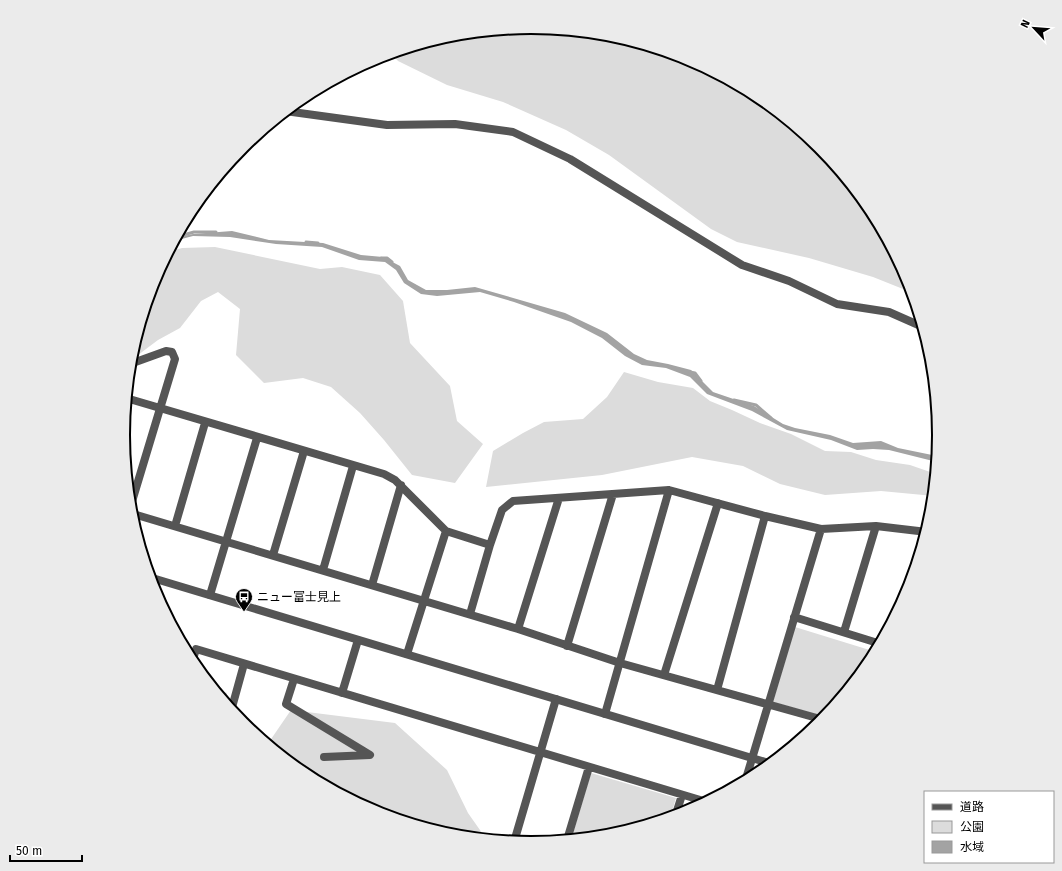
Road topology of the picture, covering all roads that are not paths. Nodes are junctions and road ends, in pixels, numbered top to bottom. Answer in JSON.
{"nodes":[{"id":1,"x":294,"y":112,"type":"edge"},
{"id":2,"x":917,"y":324,"type":"edge"},
{"id":3,"x":136,"y":362,"type":"edge"},
{"id":4,"x":131,"y":400,"type":"edge"},
{"id":5,"x":159,"y":409,"type":"junction"},
{"id":6,"x":206,"y":423,"type":"junction"},
{"id":7,"x":257,"y":438,"type":"junction"},
{"id":8,"x":304,"y":451,"type":"junction"},
{"id":9,"x":352,"y":466,"type":"junction"},
{"id":10,"x":401,"y":486,"type":"junction"},
{"id":11,"x":669,"y":490,"type":"junction"},
{"id":12,"x":134,"y":494,"type":"edge"},
{"id":13,"x":613,"y":494,"type":"junction"},
{"id":14,"x":559,"y":498,"type":"junction"},
{"id":15,"x":718,"y":503,"type":"junction"},
{"id":16,"x":137,"y":515,"type":"edge"},
{"id":17,"x":765,"y":516,"type":"junction"},
{"id":18,"x":175,"y":526,"type":"junction"},
{"id":19,"x":876,"y":526,"type":"junction"},
{"id":20,"x":821,"y":529,"type":"junction"},
{"id":21,"x":446,"y":531,"type":"junction"},
{"id":22,"x":921,"y":531,"type":"edge"},
{"id":23,"x":226,"y":541,"type":"junction"},
{"id":24,"x":490,"y":545,"type":"junction"},
{"id":25,"x":273,"y":555,"type":"junction"},
{"id":26,"x":323,"y":570,"type":"junction"},
{"id":27,"x":158,"y":582,"type":"edge"},
{"id":28,"x":372,"y":585,"type":"junction"},
{"id":29,"x":210,"y":596,"type":"junction"},
{"id":30,"x":424,"y":600,"type":"junction"},
{"id":31,"x":470,"y":614,"type":"junction"},
{"id":32,"x":794,"y":617,"type":"junction"},
{"id":33,"x":518,"y":629,"type":"junction"},
{"id":34,"x":844,"y":632,"type":"junction"},
{"id":35,"x":358,"y":640,"type":"junction"},
{"id":36,"x":875,"y":642,"type":"edge"},
{"id":37,"x":567,"y":646,"type":"junction"},
{"id":38,"x":407,"y":654,"type":"junction"},
{"id":39,"x":194,"y":655,"type":"edge"},
{"id":40,"x":620,"y":663,"type":"junction"},
{"id":41,"x":244,"y":664,"type":"junction"},
{"id":42,"x":664,"y":676,"type":"junction"},
{"id":43,"x":294,"y":679,"type":"junction"},
{"id":44,"x":717,"y":690,"type":"junction"},
{"id":45,"x":342,"y":693,"type":"junction"},
{"id":46,"x":556,"y":699,"type":"junction"},
{"id":47,"x":768,"y":703,"type":"junction"},
{"id":48,"x":233,"y":704,"type":"edge"},
{"id":49,"x":605,"y":714,"type":"junction"},
{"id":50,"x":816,"y":718,"type":"edge"},
{"id":51,"x":540,"y":753,"type":"junction"},
{"id":52,"x":324,"y":757,"type":"dead end"},
{"id":53,"x":753,"y":758,"type":"junction"},
{"id":54,"x":764,"y":762,"type":"edge"},
{"id":55,"x":589,"y":767,"type":"junction"},
{"id":56,"x":748,"y":773,"type":"edge"},
{"id":57,"x":682,"y":795,"type":"junction"},
{"id":58,"x":700,"y":800,"type":"edge"},
{"id":59,"x":678,"y":809,"type":"edge"},
{"id":60,"x":568,"y":835,"type":"edge"},
{"id":61,"x":516,"y":836,"type":"edge"}],
"edges":[{"from":1,"to":2,"type":"street"},
{"from":3,"to":5,"type":"street"},
{"from":4,"to":5,"type":"street"},
{"from":5,"to":6,"type":"street"},
{"from":5,"to":12,"type":"street"},
{"from":6,"to":7,"type":"street"},
{"from":6,"to":18,"type":"street"},
{"from":7,"to":8,"type":"street"},
{"from":7,"to":23,"type":"street"},
{"from":8,"to":9,"type":"street"},
{"from":8,"to":25,"type":"street"},
{"from":9,"to":10,"type":"street"},
{"from":9,"to":26,"type":"street"},
{"from":10,"to":21,"type":"street"},
{"from":10,"to":28,"type":"street"},
{"from":11,"to":13,"type":"street"},
{"from":11,"to":15,"type":"street"},
{"from":11,"to":40,"type":"street"},
{"from":13,"to":14,"type":"street"},
{"from":13,"to":37,"type":"street"},
{"from":14,"to":24,"type":"street"},
{"from":14,"to":33,"type":"street"},
{"from":15,"to":17,"type":"street"},
{"from":15,"to":42,"type":"street"},
{"from":16,"to":18,"type":"street"},
{"from":17,"to":20,"type":"street"},
{"from":17,"to":44,"type":"street"},
{"from":18,"to":23,"type":"street"},
{"from":19,"to":20,"type":"street"},
{"from":19,"to":22,"type":"street"},
{"from":19,"to":34,"type":"street"},
{"from":20,"to":32,"type":"street"},
{"from":21,"to":24,"type":"street"},
{"from":21,"to":30,"type":"street"},
{"from":23,"to":25,"type":"street"},
{"from":23,"to":29,"type":"street"},
{"from":24,"to":31,"type":"street"},
{"from":25,"to":26,"type":"street"},
{"from":26,"to":28,"type":"street"},
{"from":27,"to":29,"type":"street"},
{"from":28,"to":30,"type":"street"},
{"from":29,"to":35,"type":"street"},
{"from":30,"to":31,"type":"street"},
{"from":30,"to":38,"type":"street"},
{"from":31,"to":33,"type":"street"},
{"from":32,"to":34,"type":"street"},
{"from":32,"to":47,"type":"street"},
{"from":33,"to":37,"type":"street"},
{"from":34,"to":36,"type":"street"},
{"from":35,"to":38,"type":"street"},
{"from":35,"to":45,"type":"street"},
{"from":37,"to":40,"type":"street"},
{"from":38,"to":46,"type":"street"},
{"from":39,"to":41,"type":"street"},
{"from":40,"to":42,"type":"street"},
{"from":40,"to":49,"type":"street"},
{"from":41,"to":43,"type":"street"},
{"from":41,"to":48,"type":"street"},
{"from":42,"to":44,"type":"street"},
{"from":43,"to":45,"type":"street"},
{"from":43,"to":52,"type":"street"},
{"from":44,"to":47,"type":"street"},
{"from":45,"to":51,"type":"street"},
{"from":46,"to":49,"type":"street"},
{"from":46,"to":51,"type":"street"},
{"from":47,"to":50,"type":"street"},
{"from":47,"to":53,"type":"street"},
{"from":49,"to":53,"type":"street"},
{"from":51,"to":55,"type":"street"},
{"from":51,"to":61,"type":"street"},
{"from":53,"to":54,"type":"street"},
{"from":53,"to":56,"type":"street"},
{"from":55,"to":57,"type":"street"},
{"from":55,"to":60,"type":"street"},
{"from":57,"to":58,"type":"street"},
{"from":57,"to":59,"type":"street"}]}
